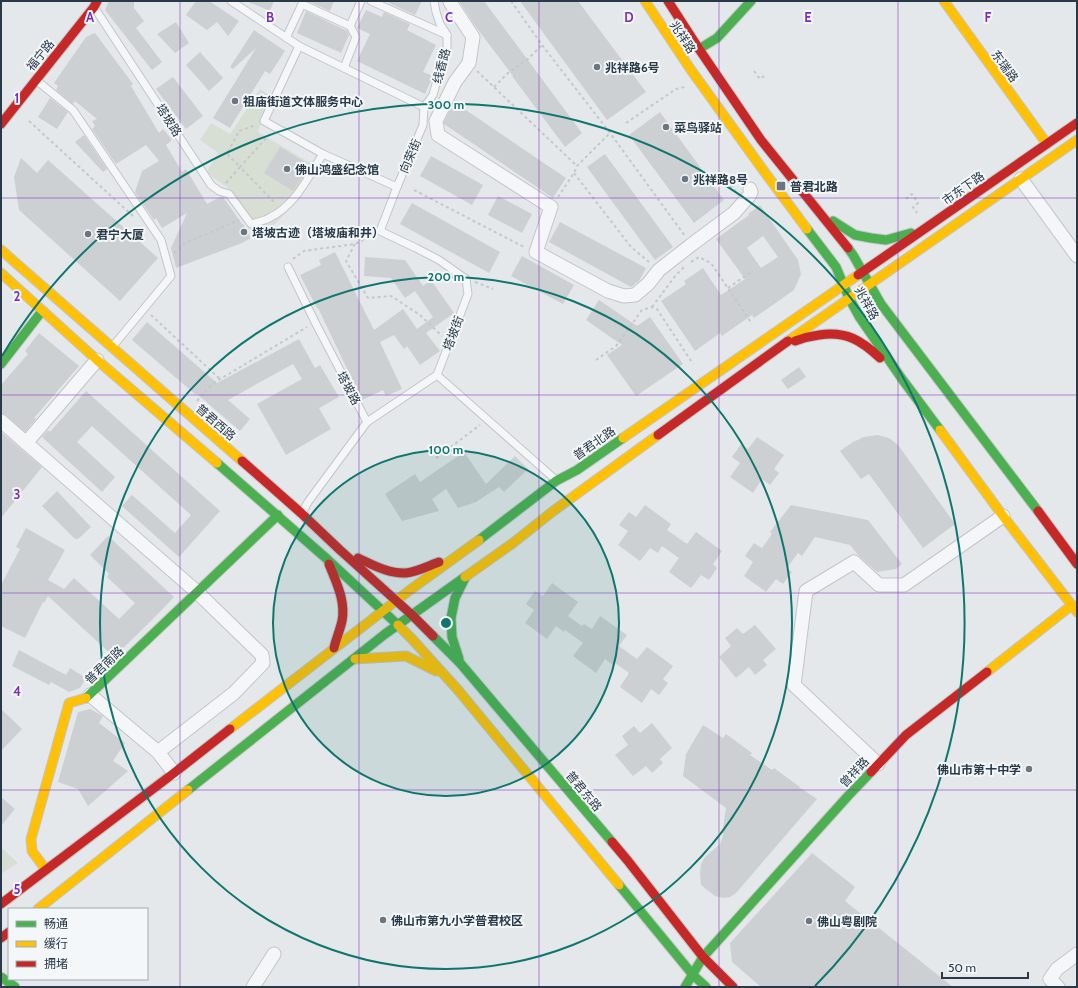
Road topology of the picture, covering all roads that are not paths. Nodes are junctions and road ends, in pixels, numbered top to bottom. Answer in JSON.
{"nodes":[{"id":1,"x":231,"y":1,"type":"edge"},
{"id":2,"x":361,"y":1,"type":"edge"},
{"id":3,"x":371,"y":1,"type":"edge"},
{"id":4,"x":434,"y":1,"type":"edge"},
{"id":5,"x":450,"y":1,"type":"edge"},
{"id":6,"x":645,"y":1,"type":"edge"},
{"id":7,"x":668,"y":1,"type":"edge"},
{"id":8,"x":751,"y":1,"type":"edge"},
{"id":9,"x":944,"y":1,"type":"edge"},
{"id":10,"x":95,"y":4,"type":"edge"},
{"id":11,"x":350,"y":26,"type":"junction"},
{"id":12,"x":447,"y":35,"type":"junction"},
{"id":13,"x":286,"y":38,"type":"junction"},
{"id":14,"x":299,"y":46,"type":"junction"},
{"id":15,"x":699,"y":50,"type":"junction"},
{"id":16,"x":344,"y":68,"type":"junction"},
{"id":17,"x":36,"y":80,"type":"junction"},
{"id":18,"x":424,"y":107,"type":"junction"},
{"id":19,"x":1077,"y":123,"type":"edge"},
{"id":20,"x":1,"y":124,"type":"edge"},
{"id":21,"x":1077,"y":141,"type":"edge"},
{"id":22,"x":1047,"y":144,"type":"junction"},
{"id":23,"x":323,"y":154,"type":"junction"},
{"id":24,"x":1021,"y":179,"type":"junction"},
{"id":25,"x":397,"y":186,"type":"junction"},
{"id":26,"x":750,"y":189,"type":"dead end"},
{"id":27,"x":810,"y":200,"type":"junction"},
{"id":28,"x":934,"y":223,"type":"junction"},
{"id":29,"x":1,"y":250,"type":"edge"},
{"id":30,"x":1077,"y":256,"type":"edge"},
{"id":31,"x":288,"y":267,"type":"road end"},
{"id":32,"x":863,"y":272,"type":"junction"},
{"id":33,"x":1,"y":273,"type":"edge"},
{"id":34,"x":868,"y":284,"type":"junction"},
{"id":35,"x":844,"y":285,"type":"junction"},
{"id":36,"x":849,"y":298,"type":"junction"},
{"id":37,"x":42,"y":312,"type":"junction"},
{"id":38,"x":112,"y":348,"type":"junction"},
{"id":39,"x":770,"y":353,"type":"junction"},
{"id":40,"x":97,"y":360,"type":"junction"},
{"id":41,"x":1,"y":364,"type":"edge"},
{"id":42,"x":437,"y":375,"type":"junction"},
{"id":43,"x":902,"y":379,"type":"junction"},
{"id":44,"x":1,"y":421,"type":"edge"},
{"id":45,"x":367,"y":422,"type":"junction"},
{"id":46,"x":26,"y":443,"type":"junction"},
{"id":47,"x":556,"y":481,"type":"junction"},
{"id":48,"x":302,"y":513,"type":"junction"},
{"id":49,"x":278,"y":515,"type":"junction"},
{"id":50,"x":1003,"y":516,"type":"junction"},
{"id":51,"x":340,"y":550,"type":"junction"},
{"id":52,"x":457,"y":556,"type":"junction"},
{"id":53,"x":327,"y":559,"type":"junction"},
{"id":54,"x":1077,"y":564,"type":"edge"},
{"id":55,"x":465,"y":577,"type":"junction"},
{"id":56,"x":196,"y":592,"type":"junction"},
{"id":57,"x":397,"y":601,"type":"junction"},
{"id":58,"x":1074,"y":608,"type":"edge"},
{"id":59,"x":383,"y":612,"type":"junction"},
{"id":60,"x":412,"y":615,"type":"junction"},
{"id":61,"x":398,"y":626,"type":"junction"},
{"id":62,"x":334,"y":648,"type":"junction"},
{"id":63,"x":355,"y":658,"type":"junction"},
{"id":64,"x":460,"y":663,"type":"junction"},
{"id":65,"x":444,"y":674,"type":"junction"},
{"id":66,"x":90,"y":695,"type":"junction"},
{"id":67,"x":158,"y":752,"type":"junction"},
{"id":68,"x":878,"y":764,"type":"junction"},
{"id":69,"x":174,"y":773,"type":"junction"},
{"id":70,"x":46,"y":870,"type":"junction"},
{"id":71,"x":1,"y":904,"type":"edge"},
{"id":72,"x":39,"y":908,"type":"edge"},
{"id":73,"x":274,"y":954,"type":"dead end"},
{"id":74,"x":1077,"y":954,"type":"edge"},
{"id":75,"x":703,"y":957,"type":"junction"},
{"id":76,"x":693,"y":975,"type":"junction"},
{"id":77,"x":1,"y":977,"type":"edge"},
{"id":78,"x":15,"y":987,"type":"edge"},
{"id":79,"x":253,"y":987,"type":"edge"},
{"id":80,"x":685,"y":987,"type":"edge"},
{"id":81,"x":706,"y":987,"type":"edge"},
{"id":82,"x":733,"y":987,"type":"edge"},
{"id":83,"x":1058,"y":987,"type":"edge"}],
"edges":[{"from":1,"to":13,"type":"lane"},
{"from":2,"to":11,"type":"lane"},
{"from":3,"to":12,"type":"lane"},
{"from":4,"to":12,"type":"lane","name":"线香路"},
{"from":5,"to":26,"type":"street"},
{"from":6,"to":35,"type":"main road","name":"兆祥路"},
{"from":7,"to":15,"type":"main road","name":"兆祥路"},
{"from":8,"to":15,"type":"main road"},
{"from":9,"to":22,"type":"main road","name":"东瑞路"},
{"from":10,"to":17,"type":"main road","name":"福宁路"},
{"from":10,"to":23,"type":"lane","name":"塔坡路"},
{"from":11,"to":13,"type":"lane"},
{"from":11,"to":16,"type":"lane"},
{"from":12,"to":18,"type":"lane","name":"线香路"},
{"from":13,"to":14,"type":"lane"},
{"from":14,"to":16,"type":"lane"},
{"from":14,"to":23,"type":"lane","name":"向荣街"},
{"from":15,"to":27,"type":"main road","name":"兆祥路"},
{"from":16,"to":18,"type":"lane"},
{"from":17,"to":20,"type":"main road","name":"福宁路"},
{"from":17,"to":38,"type":"lane"},
{"from":18,"to":25,"type":"lane","name":"向荣街"},
{"from":19,"to":22,"type":"main road","name":"市东下路"},
{"from":21,"to":24,"type":"main road"},
{"from":22,"to":28,"type":"main road","name":"市东下路"},
{"from":23,"to":25,"type":"lane","name":"向荣街"},
{"from":24,"to":30,"type":"street"},
{"from":24,"to":34,"type":"main road"},
{"from":25,"to":42,"type":"lane","name":"塔坡街"},
{"from":27,"to":28,"type":"main road"},
{"from":27,"to":32,"type":"main road","name":"兆祥路"},
{"from":28,"to":32,"type":"main road","name":"市东下路"},
{"from":29,"to":38,"type":"main road","name":"普君西路"},
{"from":31,"to":45,"type":"lane","name":"塔坡路"},
{"from":32,"to":34,"type":"main road","name":"兆祥路"},
{"from":32,"to":35,"type":"main road","name":"普君北路"},
{"from":33,"to":37,"type":"main road"},
{"from":34,"to":36,"type":"main road"},
{"from":34,"to":54,"type":"main road","name":"兆祥路"},
{"from":35,"to":36,"type":"main road","name":"兆祥路"},
{"from":35,"to":47,"type":"main road","name":"普君北路"},
{"from":36,"to":39,"type":"main road"},
{"from":36,"to":43,"type":"main road","name":"兆祥路"},
{"from":37,"to":40,"type":"main road"},
{"from":37,"to":41,"type":"main road"},
{"from":38,"to":48,"type":"main road","name":"普君西路"},
{"from":39,"to":43,"type":"main road"},
{"from":39,"to":55,"type":"main road"},
{"from":40,"to":46,"type":"street"},
{"from":40,"to":49,"type":"main road"},
{"from":42,"to":45,"type":"lane"},
{"from":42,"to":47,"type":"lane"},
{"from":43,"to":50,"type":"main road","name":"兆祥路"},
{"from":44,"to":46,"type":"street"},
{"from":45,"to":48,"type":"lane"},
{"from":46,"to":56,"type":"street"},
{"from":47,"to":52,"type":"main road","name":"普君北路"},
{"from":48,"to":51,"type":"main road","name":"普君西路"},
{"from":49,"to":53,"type":"main road"},
{"from":49,"to":56,"type":"main road","name":"普君南路"},
{"from":50,"to":58,"type":"main road","name":"兆祥路"},
{"from":50,"to":68,"type":"street"},
{"from":51,"to":52,"type":"main road"},
{"from":51,"to":57,"type":"main road","name":"普君西路"},
{"from":52,"to":57,"type":"main road","name":"普君北路"},
{"from":53,"to":59,"type":"main road"},
{"from":53,"to":62,"type":"main road"},
{"from":55,"to":60,"type":"main road"},
{"from":55,"to":64,"type":"main road"},
{"from":56,"to":66,"type":"main road","name":"普君南路"},
{"from":56,"to":67,"type":"street"},
{"from":57,"to":59,"type":"main road","name":"普君北路"},
{"from":57,"to":60,"type":"main road","name":"普君西路"},
{"from":58,"to":68,"type":"main road","name":"曾祥路"},
{"from":59,"to":61,"type":"main road"},
{"from":59,"to":62,"type":"main road"},
{"from":60,"to":61,"type":"main road"},
{"from":60,"to":64,"type":"main road","name":"普君东路"},
{"from":61,"to":63,"type":"main road"},
{"from":61,"to":65,"type":"main road"},
{"from":62,"to":69,"type":"main road"},
{"from":63,"to":65,"type":"main road"},
{"from":63,"to":72,"type":"main road"},
{"from":64,"to":75,"type":"main road","name":"普君东路"},
{"from":65,"to":76,"type":"main road"},
{"from":66,"to":67,"type":"street"},
{"from":66,"to":70,"type":"main road","name":"普君南路"},
{"from":67,"to":69,"type":"street"},
{"from":68,"to":75,"type":"main road","name":"曾祥路"},
{"from":69,"to":70,"type":"main road"},
{"from":70,"to":71,"type":"main road"},
{"from":73,"to":79,"type":"street"},
{"from":74,"to":83,"type":"street"},
{"from":75,"to":76,"type":"main road","name":"曾祥路"},
{"from":75,"to":82,"type":"main road","name":"普君东路"},
{"from":76,"to":80,"type":"main road","name":"曾祥路"},
{"from":76,"to":81,"type":"main road"},
{"from":77,"to":78,"type":"main road"}]}
